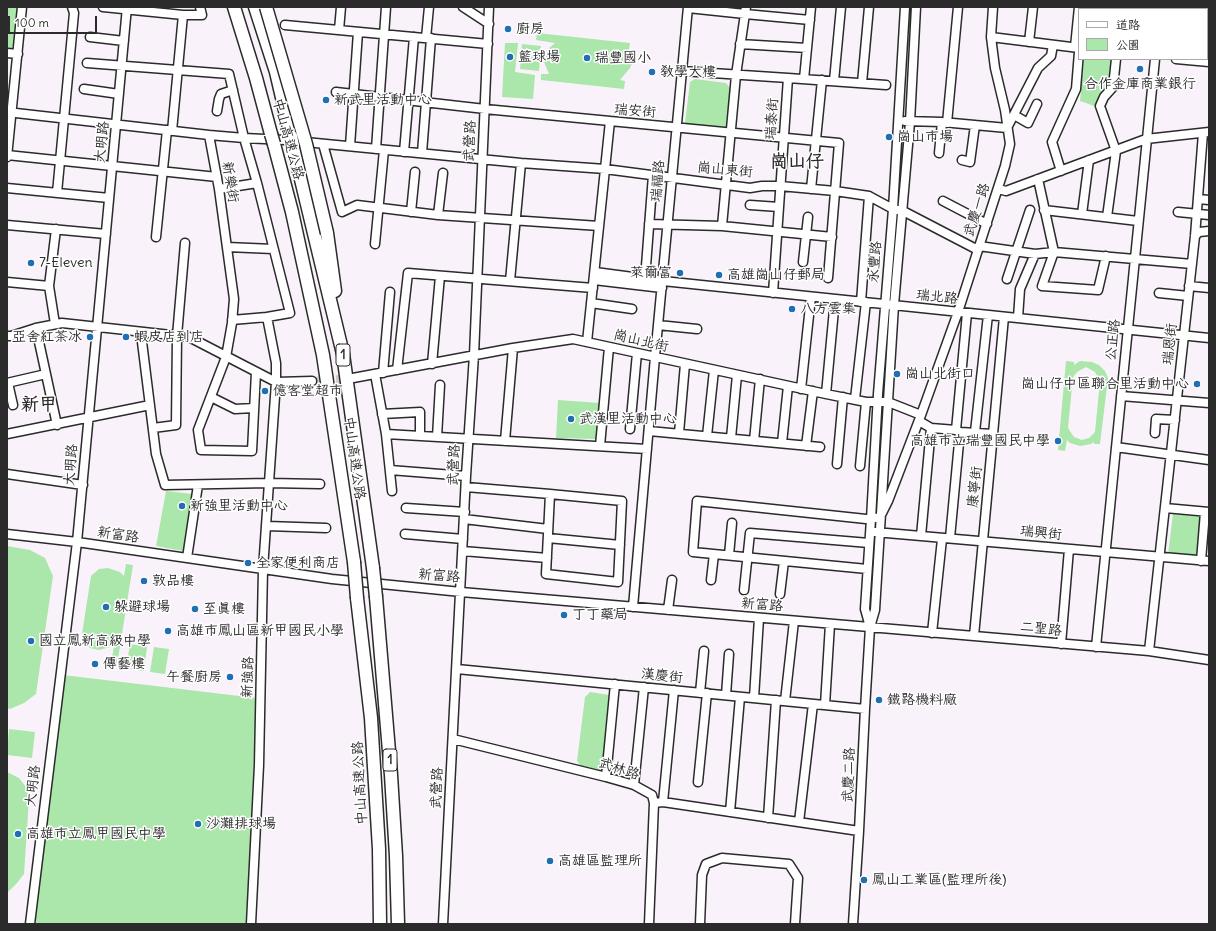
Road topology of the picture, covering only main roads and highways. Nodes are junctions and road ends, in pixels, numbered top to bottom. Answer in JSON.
{"nodes":[{"id":1,"x":233,"y":7,"type":"edge"},
{"id":2,"x":256,"y":7,"type":"edge"},
{"id":3,"x":266,"y":7,"type":"edge"},
{"id":4,"x":283,"y":140,"type":"junction"},
{"id":5,"x":343,"y":354,"type":"junction"},
{"id":6,"x":380,"y":924,"type":"edge"},
{"id":7,"x":398,"y":924,"type":"edge"}],
"edges":[{"from":1,"to":4,"type":"highway","name":"中山高速公路","number":"1"},
{"from":2,"to":4,"type":"highway","name":"中山高速公路","number":"1"},
{"from":3,"to":5,"type":"highway","bridge":true},
{"from":4,"to":5,"type":"highway","name":"中山高速公路","number":"1"},
{"from":4,"to":6,"type":"highway","name":"中山高速公路","number":"1","bridge":true},
{"from":5,"to":7,"type":"highway","name":"中山高速公路","number":"1","bridge":true}]}
